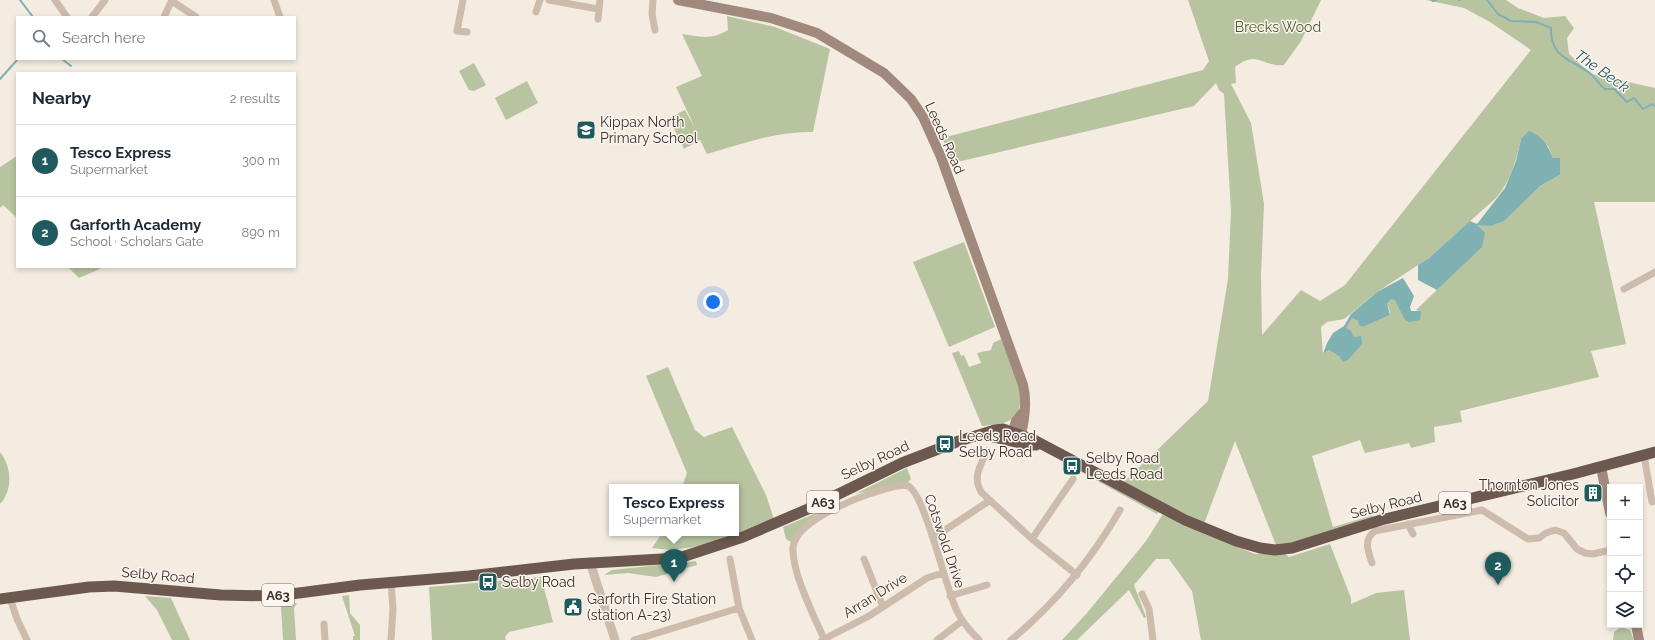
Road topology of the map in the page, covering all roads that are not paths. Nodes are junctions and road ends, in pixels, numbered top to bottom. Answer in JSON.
{"nodes":[{"id":1,"x":55,"y":0,"type":"edge"},
{"id":2,"x":105,"y":0,"type":"edge"},
{"id":3,"x":172,"y":0,"type":"edge"},
{"id":4,"x":274,"y":0,"type":"edge"},
{"id":5,"x":463,"y":0,"type":"edge"},
{"id":6,"x":540,"y":0,"type":"edge"},
{"id":7,"x":549,"y":0,"type":"edge"},
{"id":8,"x":600,"y":0,"type":"edge"},
{"id":9,"x":653,"y":0,"type":"edge"},
{"id":10,"x":678,"y":0,"type":"edge"},
{"id":11,"x":694,"y":2,"type":"edge"},
{"id":12,"x":598,"y":9,"type":"junction"},
{"id":13,"x":536,"y":12,"type":"dead end"},
{"id":14,"x":66,"y":16,"type":"edge"},
{"id":15,"x":93,"y":16,"type":"edge"},
{"id":16,"x":164,"y":16,"type":"edge"},
{"id":17,"x":195,"y":16,"type":"edge"},
{"id":18,"x":280,"y":16,"type":"edge"},
{"id":19,"x":598,"y":19,"type":"dead end"},
{"id":20,"x":655,"y":30,"type":"dead end"},
{"id":21,"x":467,"y":32,"type":"dead end"},
{"id":22,"x":1655,"y":272,"type":"edge"},
{"id":23,"x":1624,"y":289,"type":"dead end"},
{"id":24,"x":1016,"y":437,"type":"junction"},
{"id":25,"x":986,"y":451,"type":"dead end"},
{"id":26,"x":1650,"y":454,"type":"edge"},
{"id":27,"x":1601,"y":467,"type":"junction"},
{"id":28,"x":1072,"y":478,"type":"dead end"},
{"id":29,"x":1607,"y":498,"type":"edge"},
{"id":30,"x":989,"y":501,"type":"junction"},
{"id":31,"x":1652,"y":502,"type":"dead end"},
{"id":32,"x":1120,"y":510,"type":"dead end"},
{"id":33,"x":1408,"y":524,"type":"junction"},
{"id":34,"x":1413,"y":534,"type":"dead end"},
{"id":35,"x":933,"y":538,"type":"junction"},
{"id":36,"x":1032,"y":540,"type":"junction"},
{"id":37,"x":1607,"y":551,"type":"edge"},
{"id":38,"x":730,"y":559,"type":"dead end"},
{"id":39,"x":864,"y":559,"type":"dead end"},
{"id":40,"x":590,"y":562,"type":"junction"},
{"id":41,"x":1372,"y":563,"type":"dead end"},
{"id":42,"x":943,"y":573,"type":"junction"},
{"id":43,"x":1077,"y":575,"type":"junction"},
{"id":44,"x":391,"y":582,"type":"junction"},
{"id":45,"x":987,"y":585,"type":"dead end"},
{"id":46,"x":1142,"y":594,"type":"dead end"},
{"id":47,"x":950,"y":596,"type":"junction"},
{"id":48,"x":5,"y":599,"type":"edge"},
{"id":49,"x":883,"y":607,"type":"junction"},
{"id":50,"x":739,"y":608,"type":"junction"},
{"id":51,"x":962,"y":621,"type":"junction"},
{"id":52,"x":324,"y":624,"type":"dead end"},
{"id":53,"x":1637,"y":628,"type":"edge"},
{"id":54,"x":27,"y":640,"type":"edge"},
{"id":55,"x":325,"y":640,"type":"edge"},
{"id":56,"x":391,"y":640,"type":"edge"},
{"id":57,"x":615,"y":640,"type":"edge"},
{"id":58,"x":634,"y":640,"type":"edge"},
{"id":59,"x":752,"y":640,"type":"edge"},
{"id":60,"x":823,"y":640,"type":"edge"},
{"id":61,"x":937,"y":640,"type":"edge"},
{"id":62,"x":979,"y":640,"type":"edge"},
{"id":63,"x":1011,"y":640,"type":"edge"},
{"id":64,"x":1153,"y":640,"type":"edge"},
{"id":65,"x":1639,"y":640,"type":"edge"}],
"edges":[{"from":1,"to":14,"type":"street"},
{"from":2,"to":15,"type":"street"},
{"from":3,"to":16,"type":"street"},
{"from":3,"to":17,"type":"street"},
{"from":4,"to":18,"type":"street"},
{"from":5,"to":21,"type":"street"},
{"from":6,"to":13,"type":"street"},
{"from":7,"to":12,"type":"street"},
{"from":8,"to":12,"type":"street"},
{"from":9,"to":20,"type":"street"},
{"from":10,"to":11,"type":"main road","name":"Leeds Road"},
{"from":11,"to":24,"type":"main road","name":"Leeds Road"},
{"from":12,"to":19,"type":"street"},
{"from":22,"to":23,"type":"street"},
{"from":24,"to":27,"type":"highway","name":"Selby Road","number":"A63"},
{"from":24,"to":40,"type":"highway","name":"Selby Road","number":"A63"},
{"from":25,"to":30,"type":"street"},
{"from":26,"to":27,"type":"highway","name":"Selby Road","number":"A63"},
{"from":26,"to":31,"type":"street","name":"Selby Road"},
{"from":27,"to":29,"type":"main road"},
{"from":28,"to":36,"type":"street"},
{"from":30,"to":35,"type":"street"},
{"from":30,"to":36,"type":"street"},
{"from":32,"to":43,"type":"street"},
{"from":33,"to":34,"type":"street"},
{"from":33,"to":37,"type":"street"},
{"from":33,"to":41,"type":"street"},
{"from":35,"to":42,"type":"street","name":"Cotswold Drive"},
{"from":35,"to":60,"type":"street","name":"Cotswold Drive"},
{"from":36,"to":43,"type":"street"},
{"from":38,"to":50,"type":"street"},
{"from":39,"to":49,"type":"street"},
{"from":40,"to":44,"type":"highway","name":"Selby Road","number":"A63"},
{"from":40,"to":57,"type":"street"},
{"from":42,"to":47,"type":"street","name":"Cotswold Drive"},
{"from":42,"to":49,"type":"street","name":"Arran Drive"},
{"from":43,"to":63,"type":"street"},
{"from":44,"to":48,"type":"highway","name":"Selby Road","number":"A63"},
{"from":44,"to":56,"type":"street"},
{"from":45,"to":47,"type":"street"},
{"from":46,"to":64,"type":"street"},
{"from":47,"to":51,"type":"street","name":"Cotswold Drive"},
{"from":48,"to":54,"type":"street"},
{"from":49,"to":60,"type":"street","name":"Arran Drive"},
{"from":50,"to":58,"type":"street"},
{"from":50,"to":59,"type":"street"},
{"from":51,"to":61,"type":"street"},
{"from":51,"to":62,"type":"street","name":"Cotswold Drive"},
{"from":52,"to":55,"type":"street"},
{"from":53,"to":65,"type":"main road"}]}
